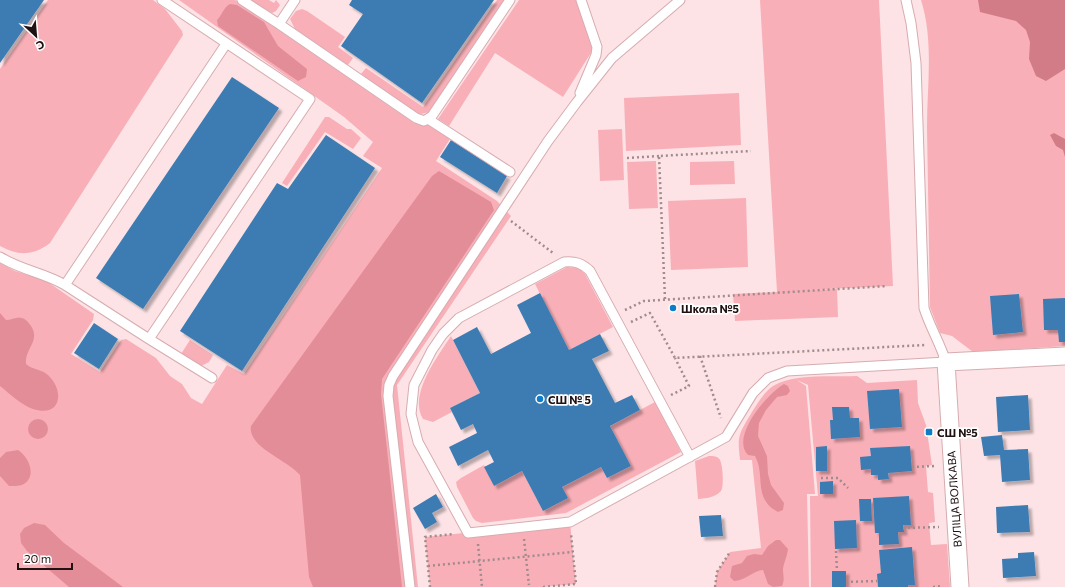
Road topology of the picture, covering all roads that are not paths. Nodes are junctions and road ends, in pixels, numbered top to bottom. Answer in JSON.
{"nodes":[{"id":1,"x":162,"y":0,"type":"edge"},
{"id":2,"x":242,"y":0,"type":"edge"},
{"id":3,"x":295,"y":0,"type":"edge"},
{"id":4,"x":510,"y":0,"type":"edge"},
{"id":5,"x":580,"y":0,"type":"edge"},
{"id":6,"x":680,"y":0,"type":"edge"},
{"id":7,"x":906,"y":0,"type":"edge"},
{"id":8,"x":279,"y":24,"type":"junction"},
{"id":9,"x":226,"y":44,"type":"junction"},
{"id":10,"x":577,"y":102,"type":"junction"},
{"id":11,"x":428,"y":119,"type":"junction"},
{"id":12,"x":510,"y":172,"type":"dead end"},
{"id":13,"x":0,"y":257,"type":"edge"},
{"id":14,"x":65,"y":285,"type":"junction"},
{"id":15,"x":149,"y":339,"type":"junction"},
{"id":16,"x":1065,"y":356,"type":"edge"},
{"id":17,"x":946,"y":362,"type":"junction"},
{"id":18,"x":212,"y":378,"type":"dead end"},
{"id":19,"x":690,"y":457,"type":"junction"},
{"id":20,"x":410,"y":587,"type":"edge"},
{"id":21,"x":960,"y":587,"type":"edge"}],
"edges":[{"from":1,"to":9,"type":"lane"},
{"from":2,"to":8,"type":"lane"},
{"from":3,"to":8,"type":"lane"},
{"from":4,"to":11,"type":"lane"},
{"from":5,"to":10,"type":"lane"},
{"from":6,"to":10,"type":"lane"},
{"from":7,"to":17,"type":"lane"},
{"from":8,"to":11,"type":"lane"},
{"from":9,"to":14,"type":"lane"},
{"from":9,"to":15,"type":"lane"},
{"from":10,"to":20,"type":"lane"},
{"from":11,"to":12,"type":"lane"},
{"from":13,"to":14,"type":"lane"},
{"from":14,"to":15,"type":"lane"},
{"from":15,"to":18,"type":"lane"},
{"from":16,"to":17,"type":"street"},
{"from":17,"to":19,"type":"lane"},
{"from":17,"to":21,"type":"street","name":"ВУЛІЦА ВОЛКАВА"},
{"from":19,"to":19,"type":"lane"}]}
